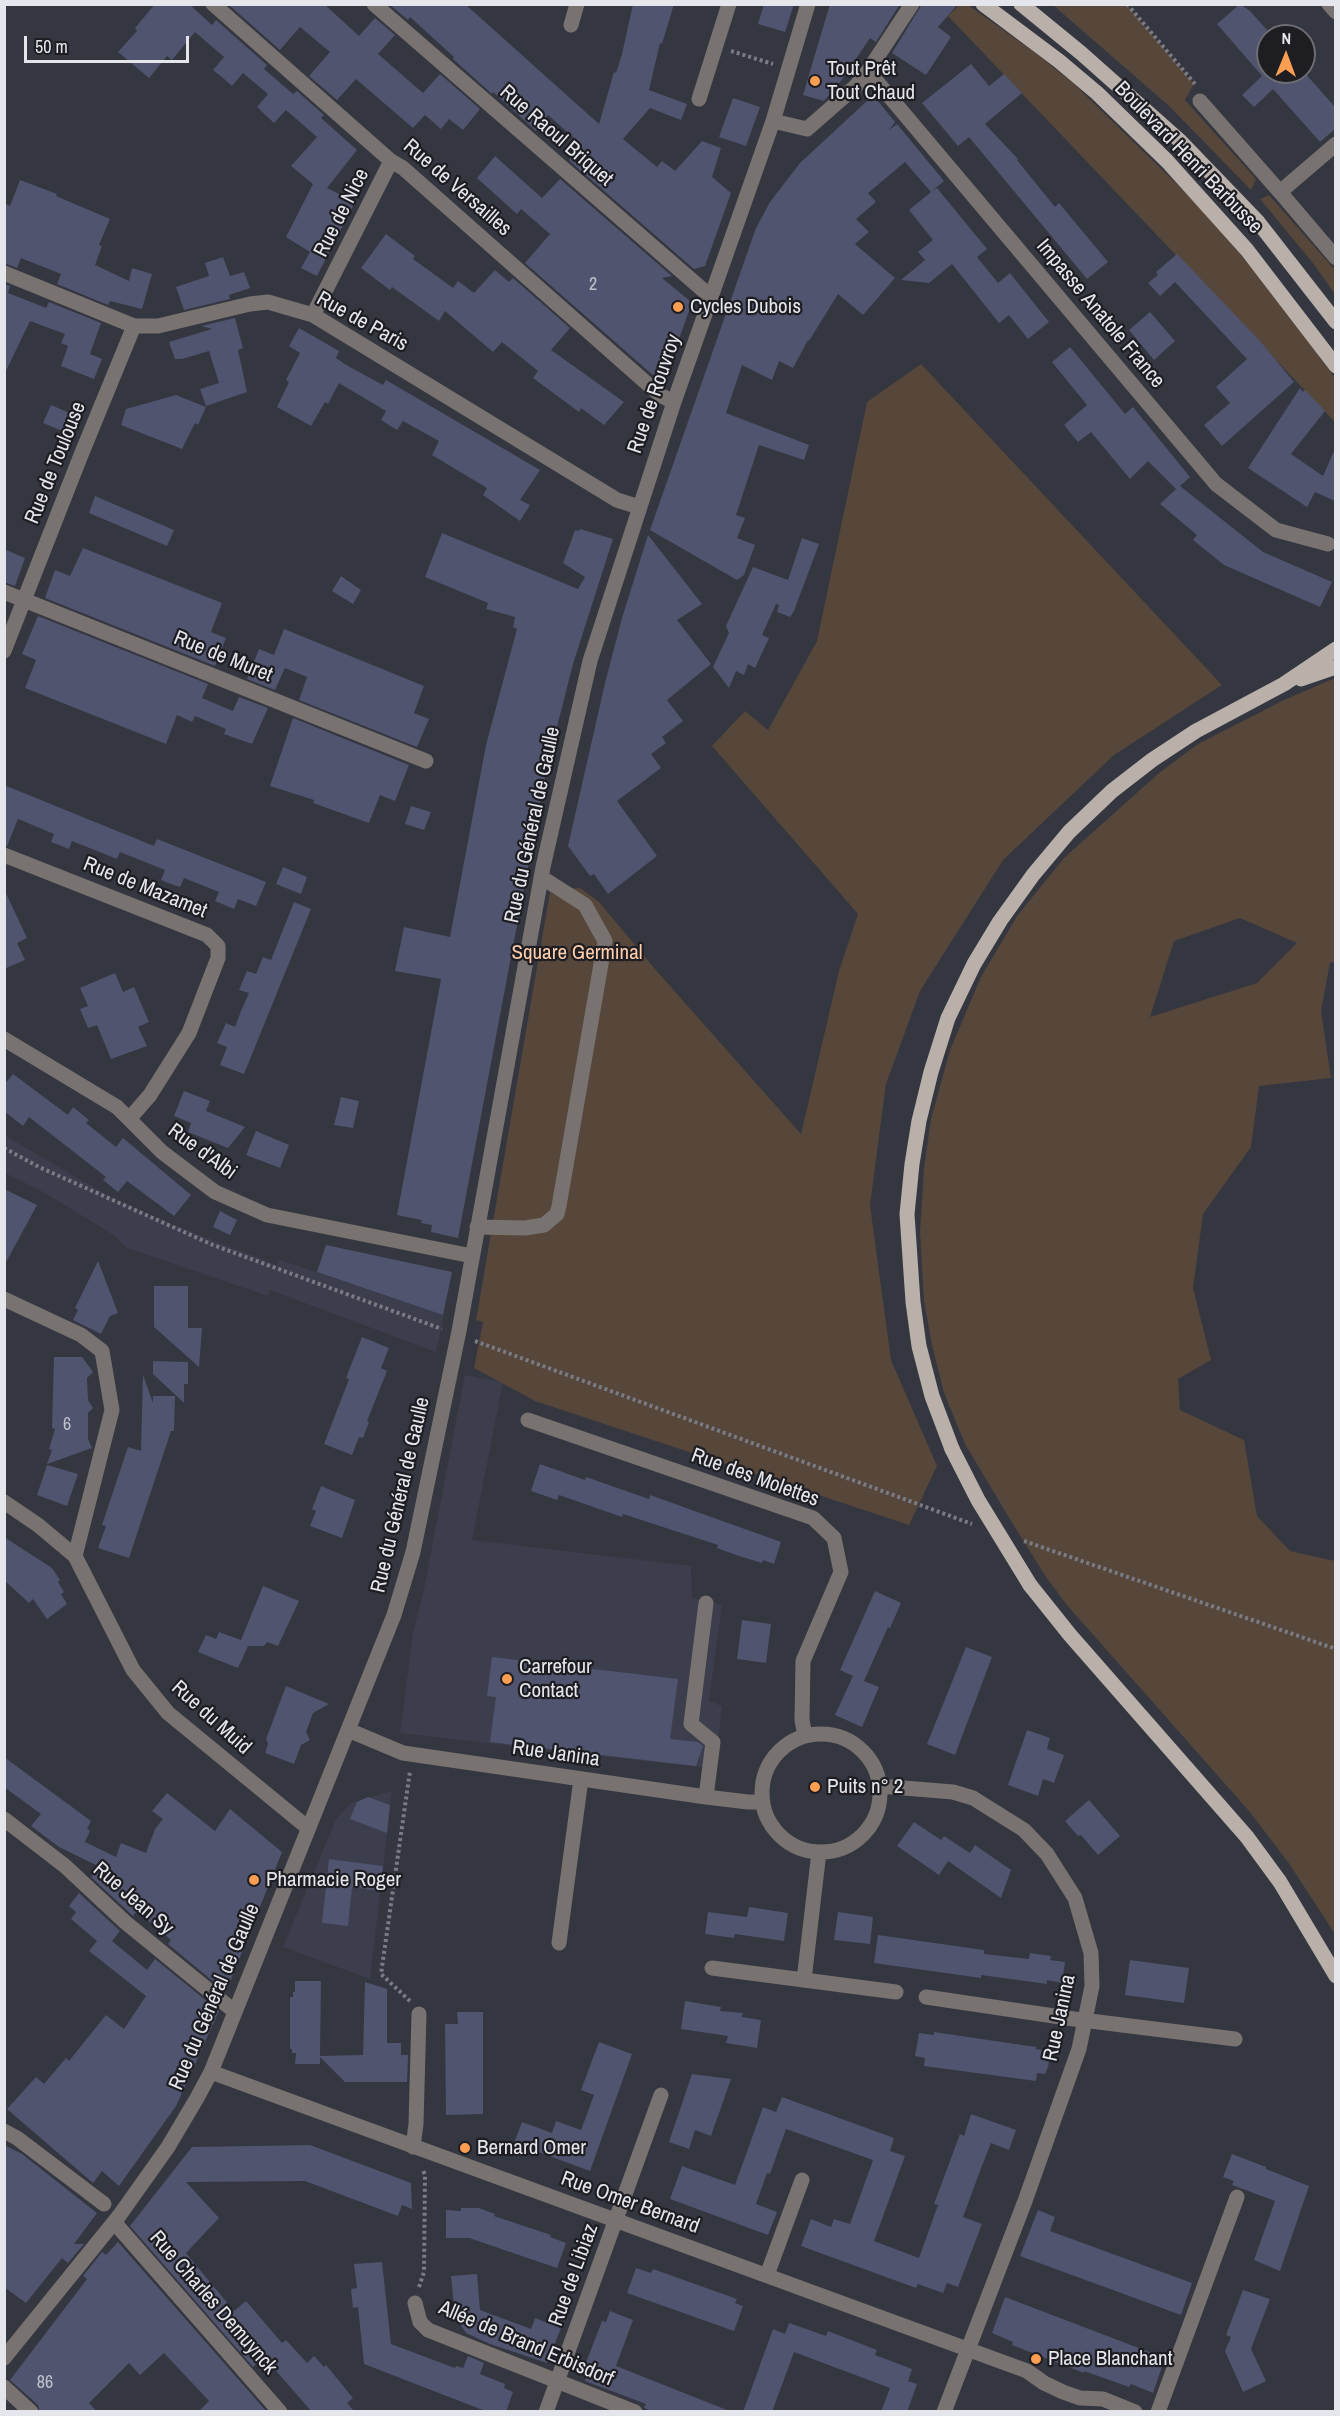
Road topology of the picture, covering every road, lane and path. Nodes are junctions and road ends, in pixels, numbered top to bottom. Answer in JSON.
{"nodes":[{"id":1,"x":213,"y":4,"type":"edge"},
{"id":2,"x":374,"y":4,"type":"edge"},
{"id":3,"x":577,"y":4,"type":"edge"},
{"id":4,"x":729,"y":4,"type":"edge"},
{"id":5,"x":808,"y":4,"type":"edge"},
{"id":6,"x":912,"y":4,"type":"edge"},
{"id":7,"x":983,"y":4,"type":"edge"},
{"id":8,"x":1021,"y":4,"type":"edge"},
{"id":9,"x":1127,"y":4,"type":"edge"},
{"id":10,"x":1329,"y":4,"type":"edge"},
{"id":11,"x":1335,"y":12,"type":"edge"},
{"id":12,"x":571,"y":26,"type":"dead end"},
{"id":13,"x":716,"y":47,"type":"junction"},
{"id":14,"x":789,"y":70,"type":"junction"},
{"id":15,"x":868,"y":71,"type":"junction"},
{"id":16,"x":699,"y":99,"type":"dead end"},
{"id":17,"x":1200,"y":101,"type":"joint"},
{"id":18,"x":773,"y":122,"type":"junction"},
{"id":19,"x":1335,"y":144,"type":"edge"},
{"id":20,"x":391,"y":161,"type":"junction"},
{"id":21,"x":1280,"y":192,"type":"junction"},
{"id":22,"x":1335,"y":258,"type":"edge"},
{"id":23,"x":4,"y":273,"type":"edge"},
{"id":24,"x":711,"y":297,"type":"junction"},
{"id":25,"x":313,"y":315,"type":"junction"},
{"id":26,"x":1335,"y":322,"type":"edge"},
{"id":27,"x":134,"y":326,"type":"junction"},
{"id":28,"x":1335,"y":366,"type":"edge"},
{"id":29,"x":674,"y":402,"type":"junction"},
{"id":30,"x":639,"y":507,"type":"junction"},
{"id":31,"x":1328,"y":544,"type":"dead end"},
{"id":32,"x":4,"y":592,"type":"edge"},
{"id":33,"x":25,"y":600,"type":"junction"},
{"id":34,"x":1335,"y":649,"type":"edge"},
{"id":35,"x":4,"y":651,"type":"edge"},
{"id":36,"x":590,"y":661,"type":"joint"},
{"id":37,"x":1335,"y":667,"type":"edge"},
{"id":38,"x":1284,"y":684,"type":"junction"},
{"id":39,"x":426,"y":761,"type":"dead end"},
{"id":40,"x":4,"y":855,"type":"edge"},
{"id":41,"x":541,"y":877,"type":"junction"},
{"id":42,"x":4,"y":1040,"type":"edge"},
{"id":43,"x":130,"y":1118,"type":"junction"},
{"id":44,"x":4,"y":1148,"type":"edge"},
{"id":45,"x":477,"y":1227,"type":"junction"},
{"id":46,"x":472,"y":1256,"type":"junction"},
{"id":47,"x":4,"y":1299,"type":"edge"},
{"id":48,"x":458,"y":1335,"type":"junction"},
{"id":49,"x":528,"y":1420,"type":"dead end"},
{"id":50,"x":4,"y":1502,"type":"edge"},
{"id":51,"x":981,"y":1527,"type":"dead end"},
{"id":52,"x":1013,"y":1538,"type":"dead end"},
{"id":53,"x":75,"y":1556,"type":"junction"},
{"id":54,"x":706,"y":1603,"type":"dead end"},
{"id":55,"x":1335,"y":1649,"type":"edge"},
{"id":56,"x":348,"y":1730,"type":"junction"},
{"id":57,"x":805,"y":1736,"type":"junction"},
{"id":58,"x":403,"y":1753,"type":"junction"},
{"id":59,"x":580,"y":1779,"type":"junction"},
{"id":60,"x":879,"y":1786,"type":"junction"},
{"id":61,"x":706,"y":1797,"type":"junction"},
{"id":62,"x":763,"y":1802,"type":"junction"},
{"id":63,"x":4,"y":1819,"type":"edge"},
{"id":64,"x":308,"y":1828,"type":"junction"},
{"id":65,"x":819,"y":1852,"type":"junction"},
{"id":66,"x":559,"y":1943,"type":"dead end"},
{"id":67,"x":712,"y":1968,"type":"dead end"},
{"id":68,"x":1335,"y":1976,"type":"edge"},
{"id":69,"x":804,"y":1980,"type":"junction"},
{"id":70,"x":896,"y":1992,"type":"dead end"},
{"id":71,"x":926,"y":1997,"type":"dead end"},
{"id":72,"x":234,"y":2011,"type":"junction"},
{"id":73,"x":419,"y":2013,"type":"joint"},
{"id":74,"x":1085,"y":2020,"type":"junction"},
{"id":75,"x":1235,"y":2039,"type":"dead end"},
{"id":76,"x":211,"y":2072,"type":"junction"},
{"id":77,"x":661,"y":2095,"type":"dead end"},
{"id":78,"x":4,"y":2131,"type":"edge"},
{"id":79,"x":412,"y":2147,"type":"junction"},
{"id":80,"x":802,"y":2180,"type":"dead end"},
{"id":81,"x":1237,"y":2197,"type":"dead end"},
{"id":82,"x":104,"y":2204,"type":"dead end"},
{"id":83,"x":617,"y":2220,"type":"junction"},
{"id":84,"x":114,"y":2223,"type":"junction"},
{"id":85,"x":767,"y":2275,"type":"junction"},
{"id":86,"x":415,"y":2303,"type":"joint"},
{"id":87,"x":968,"y":2349,"type":"junction"},
{"id":88,"x":4,"y":2358,"type":"edge"},
{"id":89,"x":557,"y":2381,"type":"junction"},
{"id":90,"x":4,"y":2387,"type":"edge"},
{"id":91,"x":31,"y":2412,"type":"edge"},
{"id":92,"x":280,"y":2412,"type":"edge"},
{"id":93,"x":546,"y":2412,"type":"edge"},
{"id":94,"x":634,"y":2412,"type":"edge"},
{"id":95,"x":944,"y":2412,"type":"edge"},
{"id":96,"x":1136,"y":2412,"type":"edge"},
{"id":97,"x":1158,"y":2412,"type":"edge"}],
"edges":[{"from":1,"to":20,"type":"street","name":"Rue de Versailles"},
{"from":2,"to":24,"type":"street","name":"Rue Raoul Briquet"},
{"from":3,"to":12,"type":"street"},
{"from":4,"to":13,"type":"street"},
{"from":5,"to":14,"type":"street","name":"Rue de Rouvroy"},
{"from":6,"to":15,"type":"street"},
{"from":7,"to":28,"type":"main road","name":"Boulevard Henri Barbusse"},
{"from":8,"to":26,"type":"main road","name":"Boulevard Henri Barbusse"},
{"from":9,"to":17,"type":"path"},
{"from":10,"to":11,"type":"street"},
{"from":13,"to":14,"type":"path"},
{"from":13,"to":16,"type":"street"},
{"from":14,"to":18,"type":"street","name":"Rue de Rouvroy"},
{"from":15,"to":18,"type":"street"},
{"from":15,"to":31,"type":"street","name":"Impasse Anatole France"},
{"from":17,"to":21,"type":"street"},
{"from":18,"to":24,"type":"street","name":"Rue de Rouvroy"},
{"from":19,"to":21,"type":"street"},
{"from":20,"to":25,"type":"street","name":"Rue de Nice"},
{"from":20,"to":29,"type":"street","name":"Rue de Versailles"},
{"from":21,"to":22,"type":"street"},
{"from":23,"to":27,"type":"street","name":"Rue de Paris"},
{"from":24,"to":29,"type":"street","name":"Rue de Rouvroy"},
{"from":25,"to":27,"type":"street","name":"Rue de Paris"},
{"from":25,"to":30,"type":"street","name":"Rue de Paris"},
{"from":27,"to":33,"type":"street","name":"Rue de Toulouse"},
{"from":29,"to":30,"type":"street","name":"Rue de Rouvroy"},
{"from":30,"to":36,"type":"street","name":"Rue de Rouvroy"},
{"from":32,"to":33,"type":"street","name":"Rue de Muret"},
{"from":33,"to":35,"type":"street","name":"Rue de Toulouse"},
{"from":33,"to":39,"type":"street","name":"Rue de Muret"},
{"from":34,"to":38,"type":"main road"},
{"from":36,"to":41,"type":"street","name":"Rue du Général de Gaulle"},
{"from":37,"to":38,"type":"main road"},
{"from":38,"to":68,"type":"main road","bridge":true},
{"from":40,"to":43,"type":"street","name":"Rue de Mazamet"},
{"from":41,"to":45,"type":"street","name":"Rue du Général de Gaulle"},
{"from":41,"to":45,"type":"street"},
{"from":42,"to":43,"type":"street","name":"Rue d'Albi"},
{"from":43,"to":46,"type":"street","name":"Rue d'Albi"},
{"from":44,"to":48,"type":"path"},
{"from":45,"to":46,"type":"street","name":"Rue du Général de Gaulle"},
{"from":46,"to":48,"type":"street","name":"Rue du Général de Gaulle"},
{"from":47,"to":53,"type":"street"},
{"from":48,"to":51,"type":"path"},
{"from":48,"to":56,"type":"street","name":"Rue du Général de Gaulle"},
{"from":49,"to":57,"type":"street","name":"Rue des Molettes"},
{"from":50,"to":53,"type":"street","name":"Rue du Muid"},
{"from":52,"to":55,"type":"path"},
{"from":53,"to":64,"type":"street","name":"Rue du Muid"},
{"from":54,"to":61,"type":"street"},
{"from":56,"to":58,"type":"street","name":"Rue Janina"},
{"from":56,"to":64,"type":"street","name":"Rue du Général de Gaulle"},
{"from":57,"to":60,"type":"street"},
{"from":57,"to":62,"type":"street"},
{"from":58,"to":59,"type":"street","name":"Rue Janina"},
{"from":58,"to":73,"type":"path"},
{"from":59,"to":61,"type":"street","name":"Rue Janina"},
{"from":59,"to":66,"type":"street"},
{"from":60,"to":65,"type":"street"},
{"from":60,"to":74,"type":"street","name":"Rue Janina"},
{"from":61,"to":62,"type":"street","name":"Rue Janina"},
{"from":62,"to":65,"type":"street"},
{"from":63,"to":72,"type":"street","name":"Rue Jean Sy"},
{"from":64,"to":72,"type":"street","name":"Rue du Général de Gaulle"},
{"from":65,"to":69,"type":"street"},
{"from":67,"to":69,"type":"street"},
{"from":69,"to":70,"type":"street"},
{"from":71,"to":74,"type":"street"},
{"from":72,"to":76,"type":"street","name":"Rue du Général de Gaulle"},
{"from":73,"to":79,"type":"street"},
{"from":74,"to":75,"type":"street"},
{"from":74,"to":87,"type":"street","name":"Rue Janina"},
{"from":76,"to":79,"type":"street","name":"Rue Omer Bernard"},
{"from":76,"to":84,"type":"street","name":"Rue du Général de Gaulle"},
{"from":77,"to":83,"type":"street","name":"Rue de Libiaz"},
{"from":78,"to":82,"type":"street"},
{"from":79,"to":83,"type":"street","name":"Rue Omer Bernard"},
{"from":79,"to":86,"type":"path"},
{"from":80,"to":85,"type":"street"},
{"from":81,"to":97,"type":"street"},
{"from":83,"to":85,"type":"street","name":"Rue Omer Bernard"},
{"from":83,"to":89,"type":"street","name":"Rue de Libiaz"},
{"from":84,"to":88,"type":"street","name":"Rue du Général de Gaulle"},
{"from":84,"to":92,"type":"street","name":"Rue Charles Demuynck"},
{"from":85,"to":87,"type":"street","name":"Rue Omer Bernard"},
{"from":86,"to":89,"type":"street","name":"Allée de Brand Erbisdorf"},
{"from":87,"to":95,"type":"street","name":"Rue Janina"},
{"from":87,"to":96,"type":"street","name":"Rue Omer Bernard"},
{"from":89,"to":93,"type":"street","name":"Rue de Libiaz"},
{"from":89,"to":94,"type":"street","name":"Allée de Brand Erbisdorf"},
{"from":90,"to":91,"type":"street"}]}
